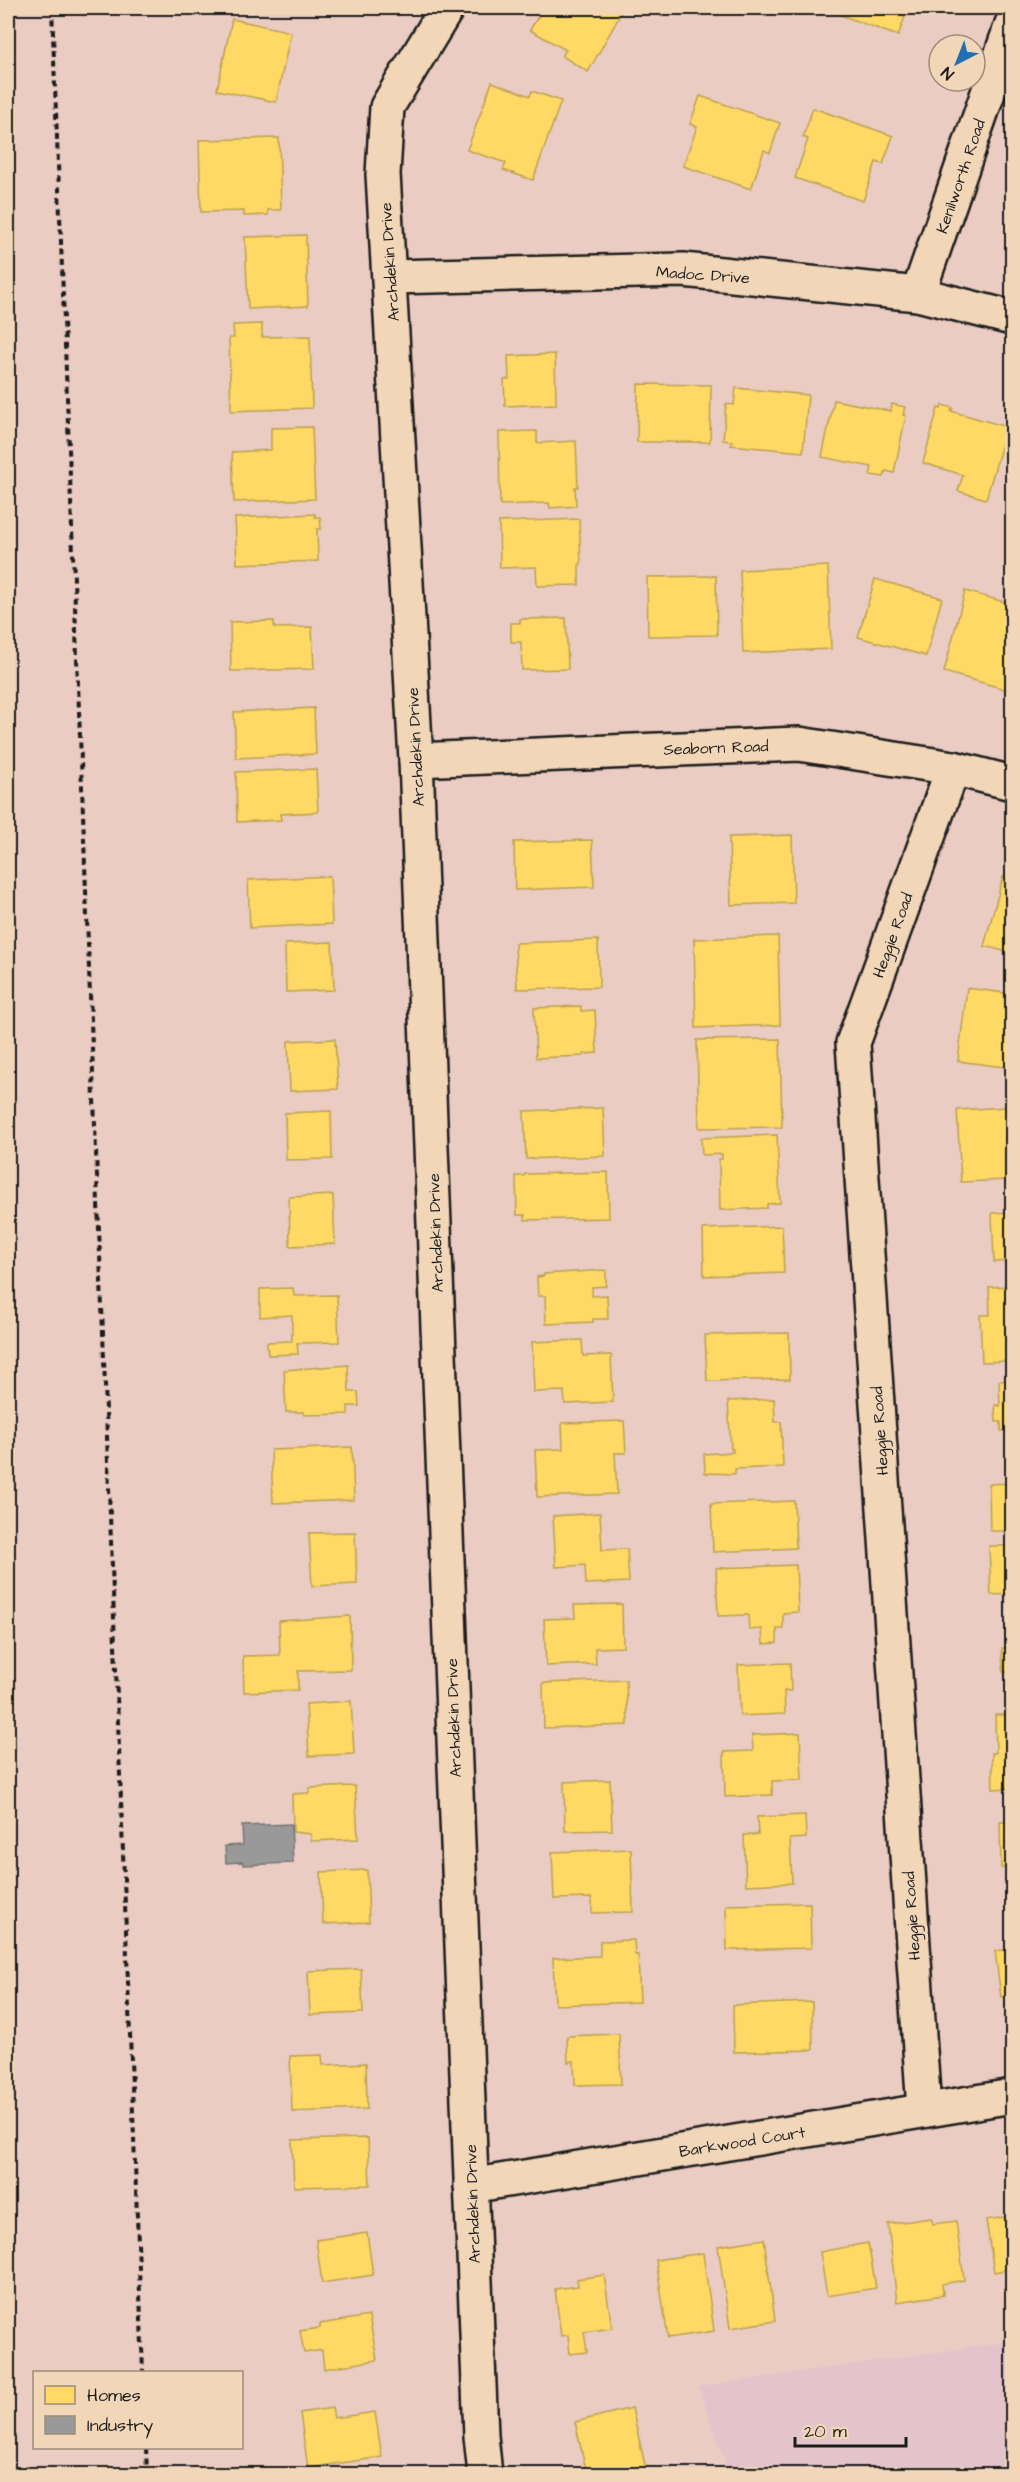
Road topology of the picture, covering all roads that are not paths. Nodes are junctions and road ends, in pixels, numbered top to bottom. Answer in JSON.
{"nodes":[{"id":1,"x":447,"y":8,"type":"edge"},
{"id":2,"x":1012,"y":24,"type":"edge"},
{"id":3,"x":390,"y":277,"type":"junction"},
{"id":4,"x":918,"y":294,"type":"junction"},
{"id":5,"x":1012,"y":318,"type":"edge"},
{"id":6,"x":416,"y":760,"type":"junction"},
{"id":7,"x":953,"y":768,"type":"junction"},
{"id":8,"x":1012,"y":783,"type":"edge"},
{"id":9,"x":1012,"y":2096,"type":"edge"},
{"id":10,"x":924,"y":2110,"type":"junction"},
{"id":11,"x":471,"y":2186,"type":"junction"},
{"id":12,"x":485,"y":2475,"type":"edge"}],
"edges":[{"from":1,"to":3,"type":"street","name":"Archdekin Drive"},
{"from":2,"to":4,"type":"street","name":"Kenilworth Road"},
{"from":3,"to":4,"type":"street","name":"Madoc Drive"},
{"from":3,"to":6,"type":"street","name":"Archdekin Drive"},
{"from":4,"to":5,"type":"street","name":"Madoc Drive"},
{"from":6,"to":7,"type":"street","name":"Seaborn Road"},
{"from":6,"to":11,"type":"street","name":"Archdekin Drive"},
{"from":7,"to":8,"type":"street","name":"Seaborn Road"},
{"from":7,"to":10,"type":"street","name":"Heggie Road"},
{"from":9,"to":10,"type":"street","name":"Barkwood Court"},
{"from":10,"to":11,"type":"street","name":"Barkwood Court"},
{"from":11,"to":12,"type":"street","name":"Archdekin Drive"}]}
